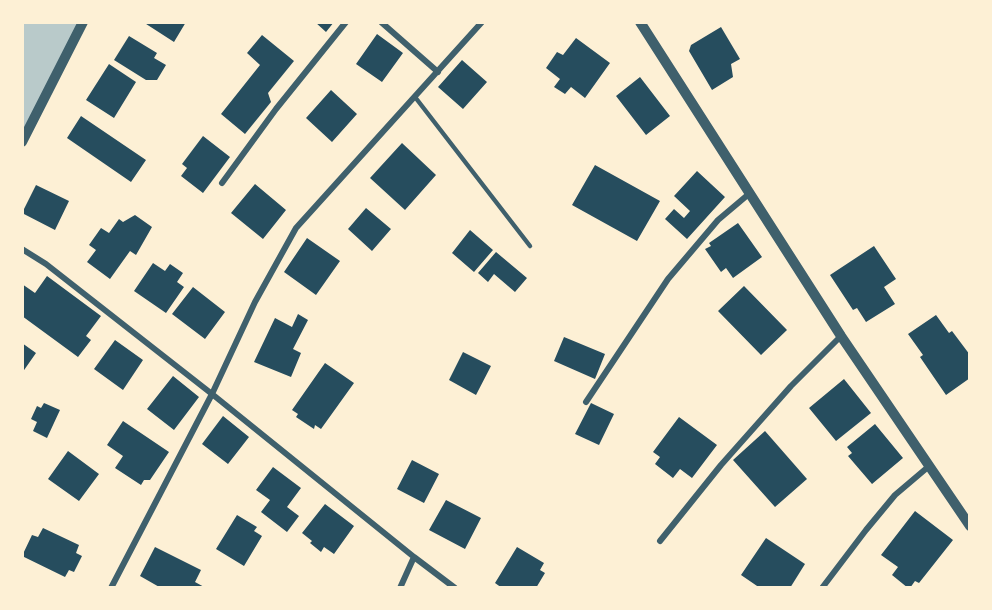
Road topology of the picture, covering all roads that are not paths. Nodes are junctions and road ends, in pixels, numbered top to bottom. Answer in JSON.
{"nodes":[{"id":1,"x":83,"y":22,"type":"edge"},
{"id":2,"x":346,"y":22,"type":"edge"},
{"id":3,"x":381,"y":22,"type":"edge"},
{"id":4,"x":482,"y":22,"type":"edge"},
{"id":5,"x":640,"y":22,"type":"edge"},
{"id":6,"x":438,"y":72,"type":"junction"},
{"id":7,"x":415,"y":97,"type":"junction"},
{"id":8,"x":22,"y":142,"type":"edge"},
{"id":9,"x":222,"y":183,"type":"dead end"},
{"id":10,"x":750,"y":193,"type":"junction"},
{"id":11,"x":530,"y":246,"type":"dead end"},
{"id":12,"x":22,"y":249,"type":"edge"},
{"id":13,"x":841,"y":336,"type":"junction"},
{"id":14,"x":212,"y":394,"type":"junction"},
{"id":15,"x":585,"y":402,"type":"dead end"},
{"id":16,"x":928,"y":467,"type":"junction"},
{"id":17,"x":969,"y":526,"type":"edge"},
{"id":18,"x":660,"y":541,"type":"dead end"},
{"id":19,"x":414,"y":557,"type":"junction"},
{"id":20,"x":111,"y":588,"type":"edge"},
{"id":21,"x":400,"y":588,"type":"edge"},
{"id":22,"x":455,"y":588,"type":"edge"},
{"id":23,"x":822,"y":588,"type":"edge"}],
"edges":[{"from":1,"to":8,"type":"street"},
{"from":2,"to":9,"type":"street"},
{"from":3,"to":6,"type":"street"},
{"from":4,"to":6,"type":"street"},
{"from":5,"to":10,"type":"street"},
{"from":6,"to":7,"type":"street"},
{"from":7,"to":11,"type":"lane"},
{"from":7,"to":14,"type":"street"},
{"from":10,"to":13,"type":"street"},
{"from":10,"to":15,"type":"street"},
{"from":12,"to":14,"type":"street"},
{"from":13,"to":16,"type":"street"},
{"from":13,"to":18,"type":"street"},
{"from":14,"to":19,"type":"street"},
{"from":14,"to":20,"type":"street"},
{"from":16,"to":17,"type":"street"},
{"from":16,"to":23,"type":"street"},
{"from":19,"to":21,"type":"street"},
{"from":19,"to":22,"type":"street"}]}
